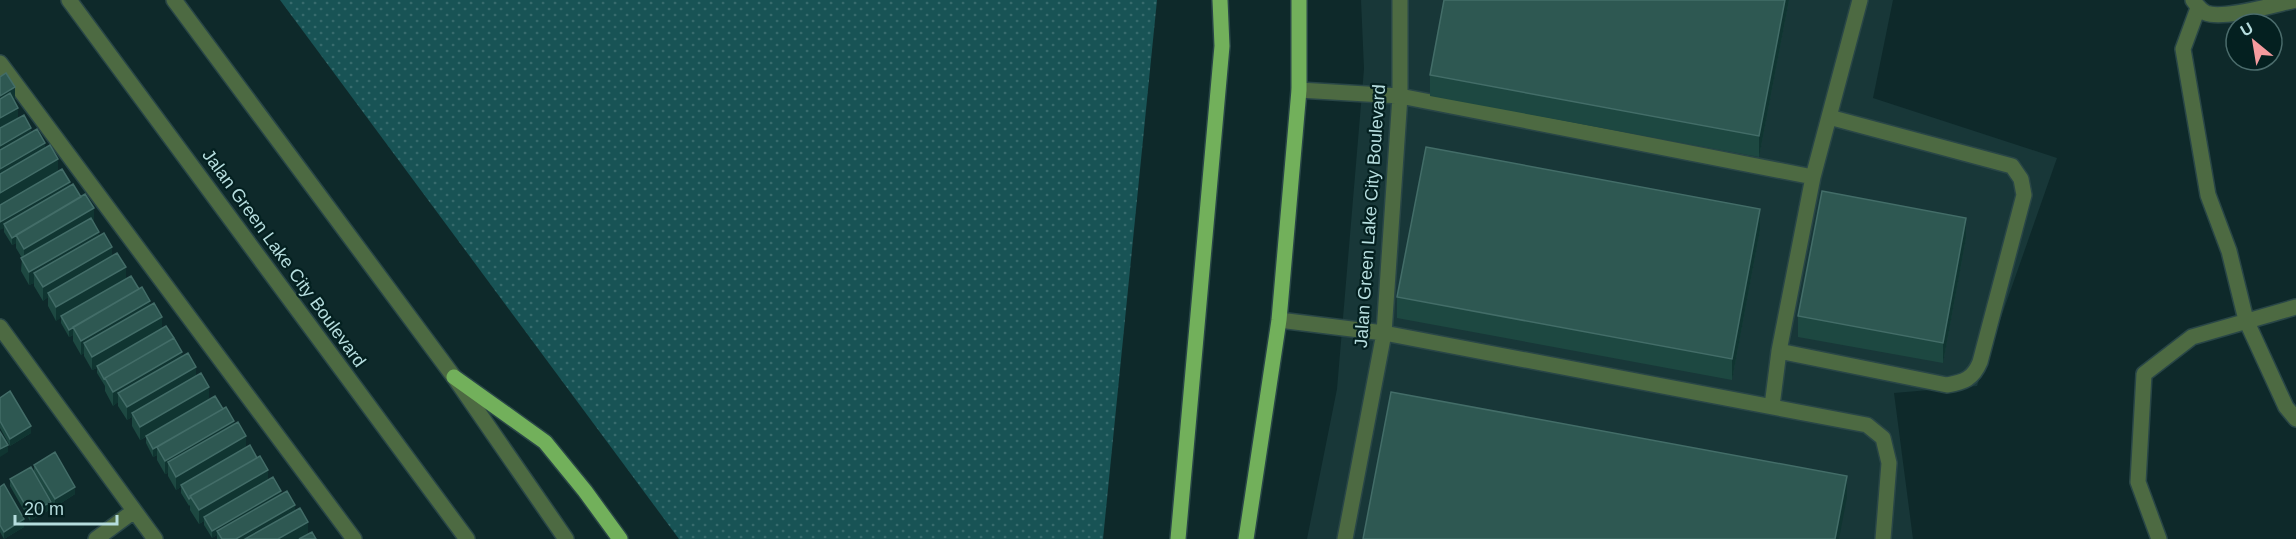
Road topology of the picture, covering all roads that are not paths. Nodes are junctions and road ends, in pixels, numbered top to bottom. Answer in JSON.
{"nodes":[{"id":1,"x":69,"y":0,"type":"edge"},
{"id":2,"x":174,"y":0,"type":"edge"},
{"id":3,"x":1220,"y":0,"type":"edge"},
{"id":4,"x":1299,"y":0,"type":"edge"},
{"id":5,"x":1400,"y":0,"type":"edge"},
{"id":6,"x":1860,"y":0,"type":"edge"},
{"id":7,"x":2296,"y":0,"type":"edge"},
{"id":8,"x":2196,"y":4,"type":"edge"},
{"id":9,"x":0,"y":63,"type":"edge"},
{"id":10,"x":1299,"y":90,"type":"junction"},
{"id":11,"x":1400,"y":96,"type":"junction"},
{"id":12,"x":1829,"y":117,"type":"junction"},
{"id":13,"x":1813,"y":177,"type":"junction"},
{"id":14,"x":2296,"y":308,"type":"edge"},
{"id":15,"x":1279,"y":320,"type":"junction"},
{"id":16,"x":2246,"y":320,"type":"junction"},
{"id":17,"x":0,"y":327,"type":"edge"},
{"id":18,"x":1384,"y":333,"type":"junction"},
{"id":19,"x":6,"y":347,"type":"edge"},
{"id":20,"x":1779,"y":351,"type":"junction"},
{"id":21,"x":454,"y":377,"type":"junction"},
{"id":22,"x":1772,"y":406,"type":"junction"},
{"id":23,"x":2296,"y":419,"type":"edge"},
{"id":24,"x":134,"y":511,"type":"junction"},
{"id":25,"x":96,"y":539,"type":"edge"},
{"id":26,"x":155,"y":539,"type":"edge"},
{"id":27,"x":354,"y":539,"type":"edge"},
{"id":28,"x":467,"y":539,"type":"edge"},
{"id":29,"x":566,"y":539,"type":"edge"},
{"id":30,"x":620,"y":539,"type":"edge"},
{"id":31,"x":1178,"y":539,"type":"edge"},
{"id":32,"x":1246,"y":539,"type":"edge"},
{"id":33,"x":1345,"y":539,"type":"edge"},
{"id":34,"x":1883,"y":539,"type":"edge"},
{"id":35,"x":2159,"y":539,"type":"edge"}],
"edges":[{"from":1,"to":28,"type":"street","name":"Jalan Green Lake City Boulevard"},
{"from":2,"to":21,"type":"street"},
{"from":3,"to":31,"type":"main road"},
{"from":4,"to":10,"type":"main road"},
{"from":5,"to":11,"type":"street","name":"Jalan Green Lake City Boulevard"},
{"from":6,"to":12,"type":"street"},
{"from":7,"to":8,"type":"street"},
{"from":8,"to":16,"type":"street"},
{"from":9,"to":27,"type":"street"},
{"from":10,"to":11,"type":"street"},
{"from":10,"to":15,"type":"main road"},
{"from":11,"to":13,"type":"street"},
{"from":11,"to":18,"type":"street","name":"Jalan Green Lake City Boulevard"},
{"from":12,"to":13,"type":"street"},
{"from":12,"to":20,"type":"street"},
{"from":13,"to":20,"type":"street"},
{"from":14,"to":16,"type":"street"},
{"from":15,"to":18,"type":"street"},
{"from":15,"to":32,"type":"main road"},
{"from":16,"to":23,"type":"street"},
{"from":16,"to":35,"type":"street"},
{"from":17,"to":19,"type":"street"},
{"from":18,"to":22,"type":"street"},
{"from":18,"to":33,"type":"street","name":"Jalan Green Lake City Boulevard"},
{"from":19,"to":24,"type":"street"},
{"from":20,"to":22,"type":"street"},
{"from":21,"to":29,"type":"street"},
{"from":21,"to":30,"type":"main road"},
{"from":22,"to":34,"type":"street"},
{"from":24,"to":25,"type":"street"},
{"from":24,"to":26,"type":"street"}]}
